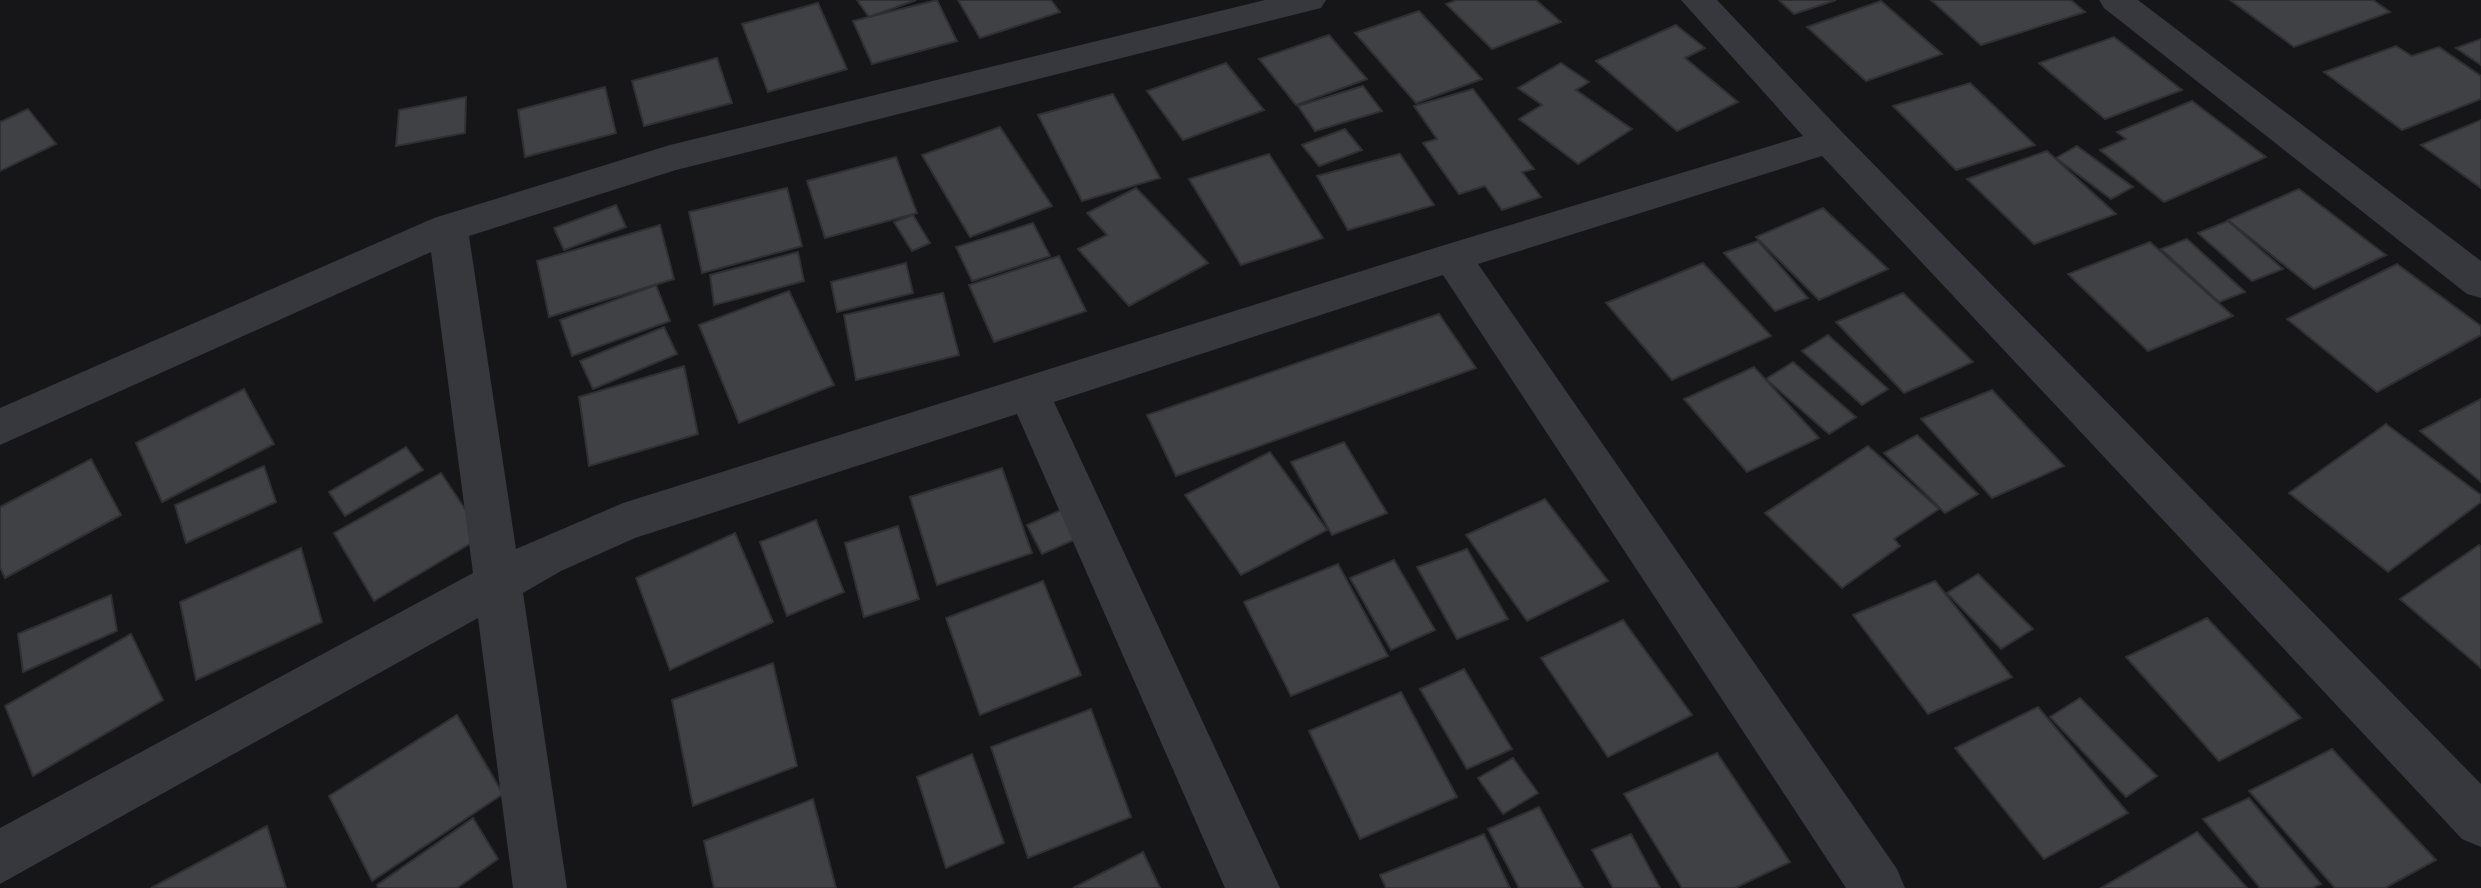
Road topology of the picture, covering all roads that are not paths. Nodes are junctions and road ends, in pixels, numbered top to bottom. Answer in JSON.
{"nodes":[{"id":1,"x":1309,"y":0,"type":"edge"},
{"id":2,"x":1698,"y":0,"type":"edge"},
{"id":3,"x":2116,"y":0,"type":"edge"},
{"id":4,"x":1829,"y":141,"type":"junction"},
{"id":5,"x":448,"y":228,"type":"junction"},
{"id":6,"x":1452,"y":257,"type":"junction"},
{"id":7,"x":2481,"y":283,"type":"edge"},
{"id":8,"x":1029,"y":393,"type":"junction"},
{"id":9,"x":0,"y":427,"type":"edge"},
{"id":10,"x":499,"y":583,"type":"junction"},
{"id":11,"x":2481,"y":821,"type":"edge"},
{"id":12,"x":0,"y":857,"type":"edge"},
{"id":13,"x":540,"y":888,"type":"edge"},
{"id":14,"x":1253,"y":888,"type":"edge"},
{"id":15,"x":1878,"y":888,"type":"edge"}],
"edges":[{"from":1,"to":5,"type":"street"},
{"from":2,"to":4,"type":"street"},
{"from":3,"to":7,"type":"street"},
{"from":4,"to":6,"type":"street"},
{"from":4,"to":11,"type":"street"},
{"from":5,"to":9,"type":"street"},
{"from":5,"to":10,"type":"street"},
{"from":6,"to":8,"type":"street"},
{"from":6,"to":15,"type":"street"},
{"from":8,"to":10,"type":"street"},
{"from":8,"to":14,"type":"street"},
{"from":10,"to":12,"type":"street"},
{"from":10,"to":13,"type":"street"}]}
